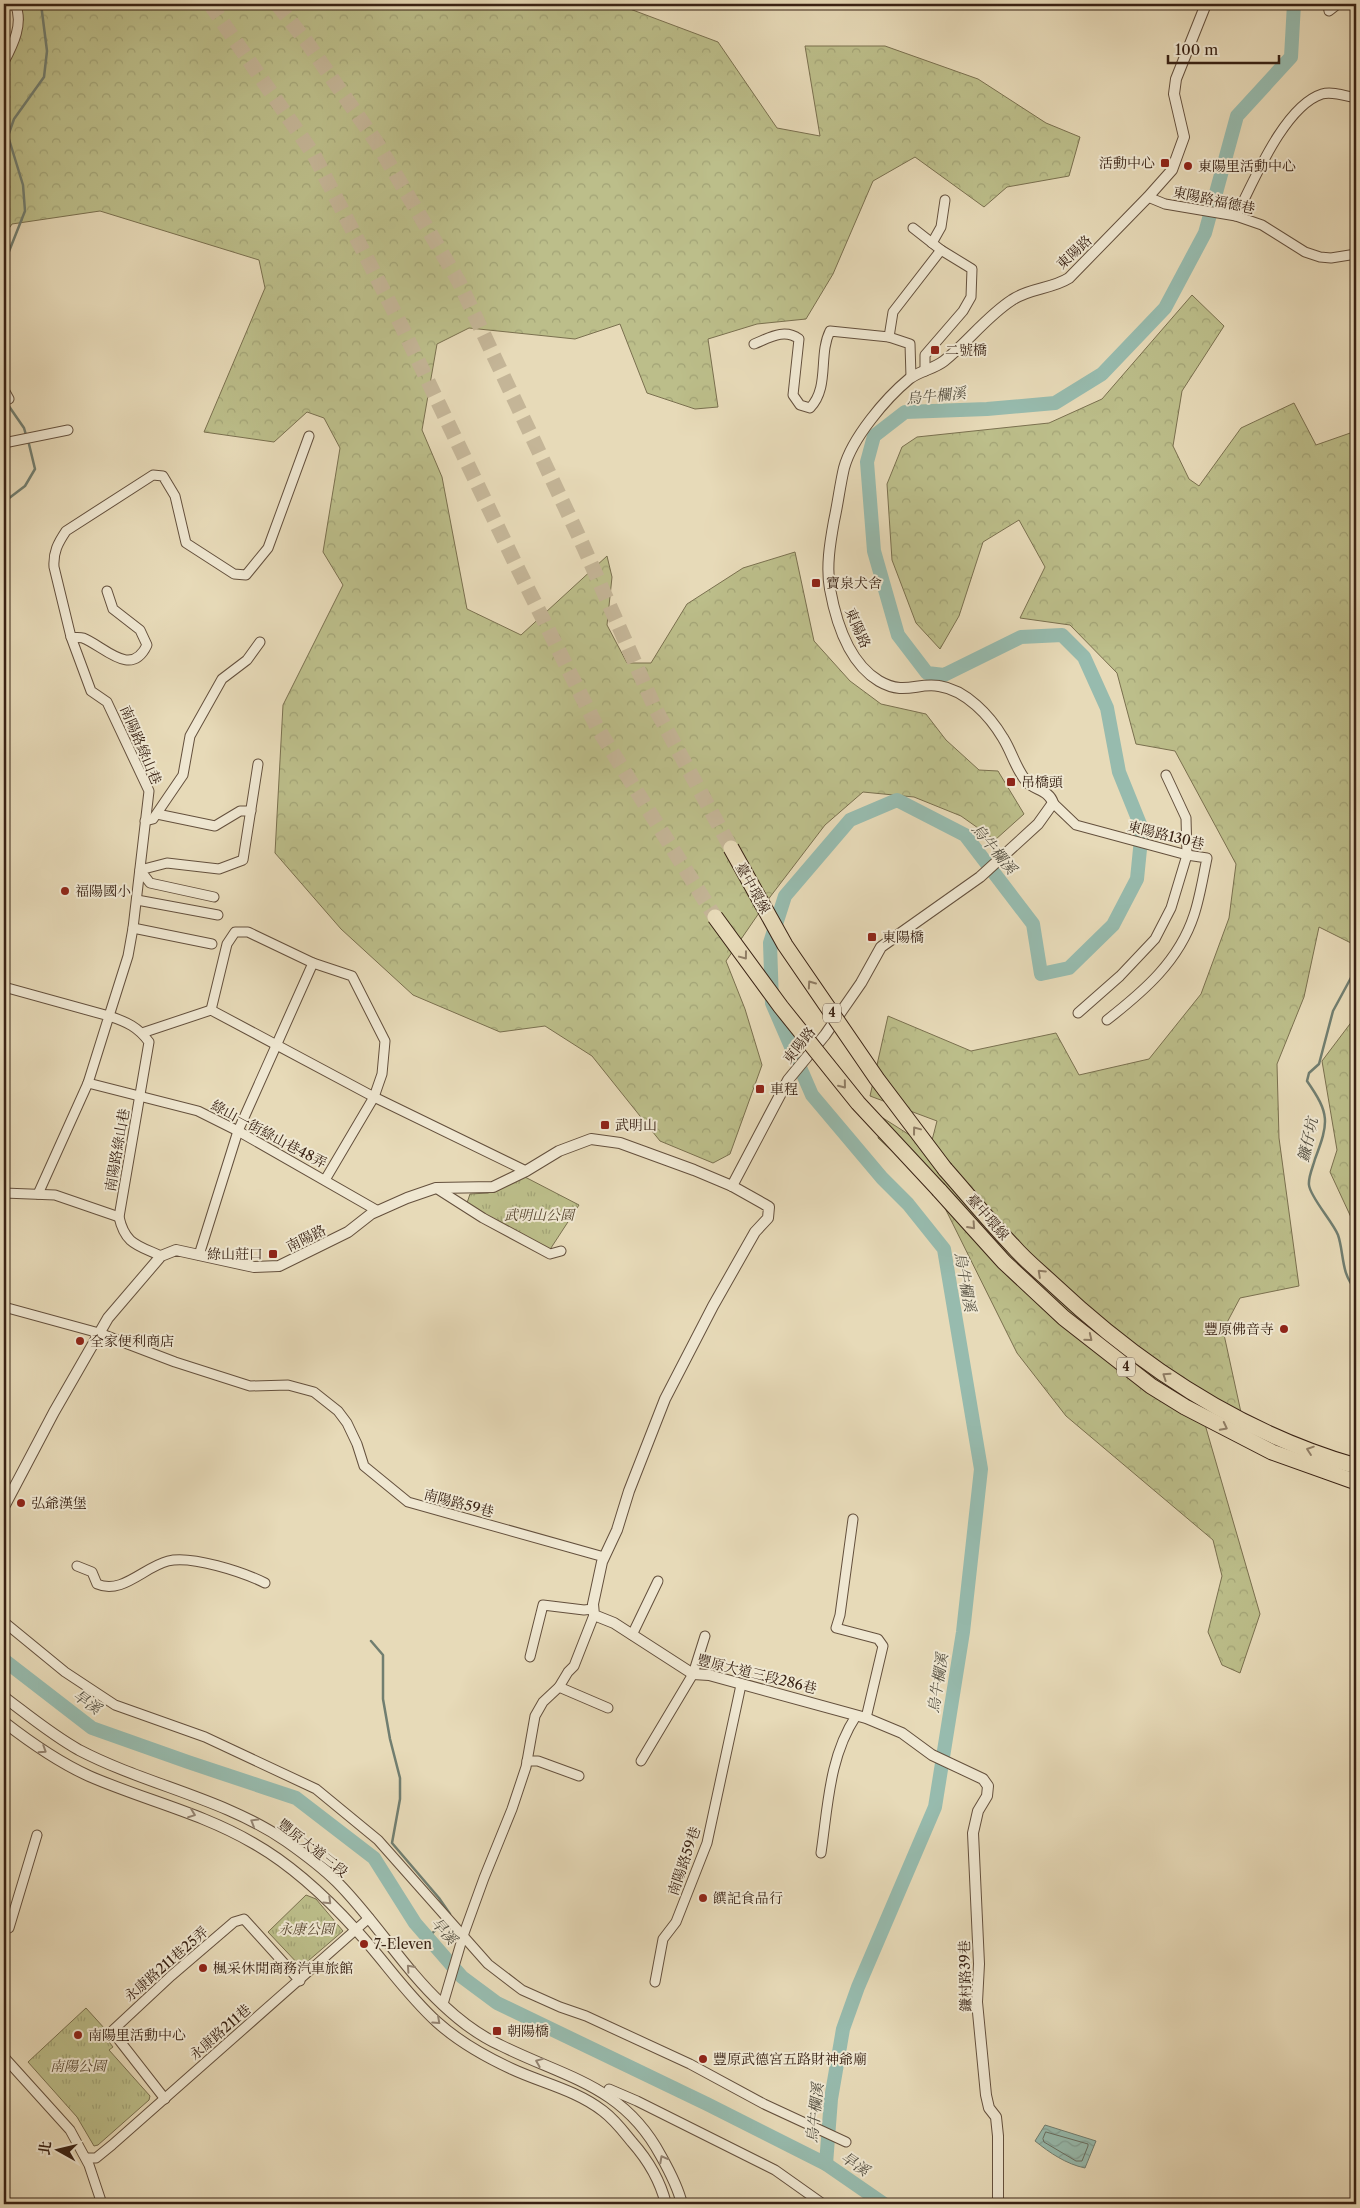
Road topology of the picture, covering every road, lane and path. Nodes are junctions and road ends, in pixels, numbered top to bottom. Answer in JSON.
{"nodes":[{"id":1,"x":15,"y":4,"type":"edge"},
{"id":2,"x":1206,"y":4,"type":"edge"},
{"id":3,"x":1328,"y":4,"type":"edge"},
{"id":4,"x":1338,"y":4,"type":"edge"},
{"id":5,"x":4,"y":62,"type":"edge"},
{"id":6,"x":1356,"y":98,"type":"edge"},
{"id":7,"x":1148,"y":197,"type":"junction"},
{"id":8,"x":945,"y":200,"type":"dead end"},
{"id":9,"x":1236,"y":216,"type":"junction"},
{"id":10,"x":913,"y":228,"type":"dead end"},
{"id":11,"x":932,"y":243,"type":"junction"},
{"id":12,"x":941,"y":250,"type":"junction"},
{"id":13,"x":1356,"y":254,"type":"edge"},
{"id":14,"x":889,"y":337,"type":"junction"},
{"id":15,"x":754,"y":344,"type":"dead end"},
{"id":16,"x":925,"y":371,"type":"junction"},
{"id":17,"x":911,"y":378,"type":"junction"},
{"id":18,"x":4,"y":390,"type":"edge"},
{"id":19,"x":8,"y":400,"type":"edge"},
{"id":20,"x":68,"y":430,"type":"dead end"},
{"id":21,"x":309,"y":436,"type":"dead end"},
{"id":22,"x":4,"y":443,"type":"edge"},
{"id":23,"x":107,"y":591,"type":"dead end"},
{"id":24,"x":71,"y":638,"type":"junction"},
{"id":25,"x":260,"y":642,"type":"dead end"},
{"id":26,"x":258,"y":764,"type":"dead end"},
{"id":27,"x":1166,"y":775,"type":"dead end"},
{"id":28,"x":1053,"y":803,"type":"junction"},
{"id":29,"x":251,"y":811,"type":"junction"},
{"id":30,"x":157,"y":814,"type":"junction"},
{"id":31,"x":145,"y":821,"type":"junction"},
{"id":32,"x":730,"y":848,"type":"tunnel mouth"},
{"id":33,"x":1187,"y":855,"type":"junction"},
{"id":34,"x":140,"y":870,"type":"junction"},
{"id":35,"x":214,"y":897,"type":"dead end"},
{"id":36,"x":137,"y":900,"type":"junction"},
{"id":37,"x":218,"y":915,"type":"dead end"},
{"id":38,"x":714,"y":917,"type":"tunnel mouth"},
{"id":39,"x":133,"y":928,"type":"junction"},
{"id":40,"x":212,"y":944,"type":"dead end"},
{"id":41,"x":313,"y":963,"type":"junction"},
{"id":42,"x":4,"y":987,"type":"edge"},
{"id":43,"x":211,"y":1010,"type":"junction"},
{"id":44,"x":1078,"y":1013,"type":"dead end"},
{"id":45,"x":109,"y":1016,"type":"junction"},
{"id":46,"x":1107,"y":1020,"type":"dead end"},
{"id":47,"x":142,"y":1032,"type":"junction"},
{"id":48,"x":277,"y":1045,"type":"junction"},
{"id":49,"x":88,"y":1083,"type":"junction"},
{"id":50,"x":140,"y":1096,"type":"junction"},
{"id":51,"x":374,"y":1096,"type":"junction"},
{"id":52,"x":238,"y":1131,"type":"junction"},
{"id":53,"x":526,"y":1172,"type":"junction"},
{"id":54,"x":325,"y":1180,"type":"junction"},
{"id":55,"x":732,"y":1186,"type":"junction"},
{"id":56,"x":436,"y":1188,"type":"junction"},
{"id":57,"x":4,"y":1192,"type":"edge"},
{"id":58,"x":38,"y":1194,"type":"junction"},
{"id":59,"x":378,"y":1211,"type":"junction"},
{"id":60,"x":119,"y":1217,"type":"junction"},
{"id":61,"x":561,"y":1251,"type":"dead end"},
{"id":62,"x":199,"y":1255,"type":"junction"},
{"id":63,"x":160,"y":1256,"type":"junction"},
{"id":64,"x":4,"y":1307,"type":"edge"},
{"id":65,"x":99,"y":1333,"type":"junction"},
{"id":66,"x":1356,"y":1466,"type":"edge"},
{"id":67,"x":1356,"y":1482,"type":"edge"},
{"id":68,"x":4,"y":1507,"type":"edge"},
{"id":69,"x":853,"y":1519,"type":"dead end"},
{"id":70,"x":604,"y":1557,"type":"junction"},
{"id":71,"x":77,"y":1566,"type":"dead end"},
{"id":72,"x":265,"y":1582,"type":"dead end"},
{"id":73,"x":658,"y":1582,"type":"dead end"},
{"id":74,"x":594,"y":1612,"type":"junction"},
{"id":75,"x":4,"y":1622,"type":"edge"},
{"id":76,"x":632,"y":1635,"type":"junction"},
{"id":77,"x":705,"y":1636,"type":"dead end"},
{"id":78,"x":530,"y":1657,"type":"dead end"},
{"id":79,"x":693,"y":1674,"type":"junction"},
{"id":80,"x":741,"y":1686,"type":"junction"},
{"id":81,"x":559,"y":1687,"type":"junction"},
{"id":82,"x":4,"y":1697,"type":"edge"},
{"id":83,"x":608,"y":1708,"type":"dead end"},
{"id":84,"x":861,"y":1717,"type":"junction"},
{"id":85,"x":4,"y":1722,"type":"edge"},
{"id":86,"x":527,"y":1761,"type":"junction"},
{"id":87,"x":641,"y":1761,"type":"dead end"},
{"id":88,"x":953,"y":1764,"type":"joint"},
{"id":89,"x":579,"y":1776,"type":"dead end"},
{"id":90,"x":37,"y":1835,"type":"dead end"},
{"id":91,"x":821,"y":1853,"type":"dead end"},
{"id":92,"x":369,"y":1918,"type":"junction"},
{"id":93,"x":9,"y":1928,"type":"dead end"},
{"id":94,"x":357,"y":1930,"type":"junction"},
{"id":95,"x":463,"y":1938,"type":"junction"},
{"id":96,"x":300,"y":1981,"type":"junction"},
{"id":97,"x":655,"y":1982,"type":"dead end"},
{"id":98,"x":443,"y":2004,"type":"junction"},
{"id":99,"x":4,"y":2057,"type":"edge"},
{"id":100,"x":609,"y":2089,"type":"dead end"},
{"id":101,"x":166,"y":2099,"type":"junction"},
{"id":102,"x":846,"y":2142,"type":"dead end"},
{"id":103,"x":86,"y":2158,"type":"junction"},
{"id":104,"x":102,"y":2204,"type":"edge"},
{"id":105,"x":666,"y":2204,"type":"edge"},
{"id":106,"x":682,"y":2204,"type":"edge"},
{"id":107,"x":824,"y":2204,"type":"edge"},
{"id":108,"x":998,"y":2204,"type":"edge"}],
"edges":[{"from":1,"to":5,"type":"street"},
{"from":2,"to":7,"type":"street","name":"東陽路"},
{"from":3,"to":4,"type":"street"},
{"from":6,"to":9,"type":"street"},
{"from":7,"to":9,"type":"street","name":"東陽路福德巷"},
{"from":7,"to":16,"type":"street","name":"東陽路"},
{"from":8,"to":11,"type":"street"},
{"from":9,"to":13,"type":"street","name":"東陽路福德巷"},
{"from":10,"to":11,"type":"street"},
{"from":11,"to":12,"type":"street"},
{"from":12,"to":14,"type":"street"},
{"from":12,"to":16,"type":"street"},
{"from":14,"to":15,"type":"street"},
{"from":14,"to":17,"type":"street"},
{"from":16,"to":17,"type":"street","name":"東陽路"},
{"from":17,"to":28,"type":"street","name":"東陽路"},
{"from":18,"to":19,"type":"street"},
{"from":20,"to":22,"type":"street"},
{"from":21,"to":24,"type":"street","name":"南陽路綠山巷"},
{"from":23,"to":24,"type":"street"},
{"from":24,"to":31,"type":"street","name":"南陽路綠山巷"},
{"from":25,"to":30,"type":"street"},
{"from":26,"to":29,"type":"street"},
{"from":27,"to":33,"type":"street"},
{"from":28,"to":33,"type":"street","name":"東陽路130巷"},
{"from":28,"to":55,"type":"street","name":"東陽路"},
{"from":29,"to":30,"type":"street"},
{"from":29,"to":34,"type":"street"},
{"from":30,"to":31,"type":"street"},
{"from":31,"to":34,"type":"street","name":"南陽路綠山巷"},
{"from":66,"to":32,"type":"highway","name":"臺中環線","number":"4","one_way":true,"bridge":true},
{"from":33,"to":44,"type":"street"},
{"from":33,"to":46,"type":"street","name":"東陽路130巷"},
{"from":34,"to":35,"type":"street"},
{"from":34,"to":36,"type":"street","name":"南陽路綠山巷"},
{"from":36,"to":37,"type":"street"},
{"from":36,"to":39,"type":"street","name":"南陽路綠山巷"},
{"from":38,"to":67,"type":"highway","name":"臺中環線","number":"4","one_way":true,"bridge":true},
{"from":39,"to":40,"type":"street"},
{"from":39,"to":45,"type":"street","name":"南陽路綠山巷"},
{"from":41,"to":43,"type":"street"},
{"from":41,"to":48,"type":"street"},
{"from":41,"to":51,"type":"street"},
{"from":42,"to":45,"type":"street"},
{"from":43,"to":47,"type":"street"},
{"from":43,"to":48,"type":"street"},
{"from":45,"to":47,"type":"street"},
{"from":45,"to":49,"type":"street","name":"南陽路綠山巷"},
{"from":47,"to":50,"type":"street","name":"南陽路綠山巷"},
{"from":48,"to":51,"type":"street"},
{"from":48,"to":52,"type":"street"},
{"from":49,"to":50,"type":"street","name":"綠山一街綠山巷48弄"},
{"from":49,"to":58,"type":"street","name":"南陽路綠山巷"},
{"from":50,"to":52,"type":"street","name":"綠山一街綠山巷48弄"},
{"from":50,"to":60,"type":"street","name":"南陽路綠山巷"},
{"from":51,"to":53,"type":"street"},
{"from":51,"to":54,"type":"street"},
{"from":52,"to":54,"type":"street","name":"綠山一街綠山巷48弄"},
{"from":52,"to":62,"type":"street"},
{"from":53,"to":55,"type":"street","name":"南陽路"},
{"from":53,"to":56,"type":"street","name":"南陽路"},
{"from":54,"to":59,"type":"street","name":"綠山一街綠山巷48弄"},
{"from":55,"to":70,"type":"street","name":"南陽路"},
{"from":56,"to":59,"type":"street","name":"南陽路"},
{"from":56,"to":61,"type":"street"},
{"from":57,"to":58,"type":"street"},
{"from":58,"to":60,"type":"street"},
{"from":59,"to":62,"type":"street","name":"南陽路"},
{"from":60,"to":63,"type":"street"},
{"from":62,"to":63,"type":"street","name":"南陽路"},
{"from":63,"to":65,"type":"street"},
{"from":64,"to":65,"type":"street","name":"南陽路59巷"},
{"from":65,"to":68,"type":"street"},
{"from":65,"to":70,"type":"street","name":"南陽路59巷"},
{"from":69,"to":84,"type":"street"},
{"from":70,"to":74,"type":"street"},
{"from":71,"to":72,"type":"street"},
{"from":73,"to":76,"type":"street"},
{"from":74,"to":76,"type":"street","name":"豐原大道三段286巷"},
{"from":74,"to":78,"type":"street"},
{"from":74,"to":81,"type":"street"},
{"from":75,"to":95,"type":"street"},
{"from":76,"to":79,"type":"street","name":"豐原大道三段286巷"},
{"from":77,"to":79,"type":"street"},
{"from":79,"to":80,"type":"street","name":"豐原大道三段286巷"},
{"from":79,"to":87,"type":"street"},
{"from":80,"to":84,"type":"street","name":"豐原大道三段286巷"},
{"from":80,"to":97,"type":"street","name":"南陽路59巷"},
{"from":81,"to":83,"type":"street"},
{"from":81,"to":86,"type":"street"},
{"from":92,"to":82,"type":"street","name":"豐原大道三段","one_way":true},
{"from":84,"to":88,"type":"street","name":"豐原大道三段286巷"},
{"from":84,"to":91,"type":"street"},
{"from":85,"to":94,"type":"street","one_way":true},
{"from":86,"to":89,"type":"street"},
{"from":86,"to":95,"type":"street"},
{"from":88,"to":108,"type":"street","name":"鎌村路39巷"},
{"from":90,"to":93,"type":"street"},
{"from":92,"to":94,"type":"street","name":"永康路211巷"},
{"from":98,"to":92,"type":"street","name":"豐原大道三段","one_way":true},
{"from":94,"to":96,"type":"street","name":"永康路211巷"},
{"from":94,"to":105,"type":"street","one_way":true},
{"from":95,"to":98,"type":"street"},
{"from":95,"to":102,"type":"street"},
{"from":96,"to":101,"type":"street","name":"永康路211巷"},
{"from":96,"to":101,"type":"street","name":"永康路211巷25弄"},
{"from":106,"to":98,"type":"street","name":"豐原大道三段","one_way":true},
{"from":99,"to":103,"type":"street"},
{"from":100,"to":107,"type":"street"},
{"from":101,"to":103,"type":"street","name":"永康路211巷"},
{"from":103,"to":104,"type":"street"}]}
